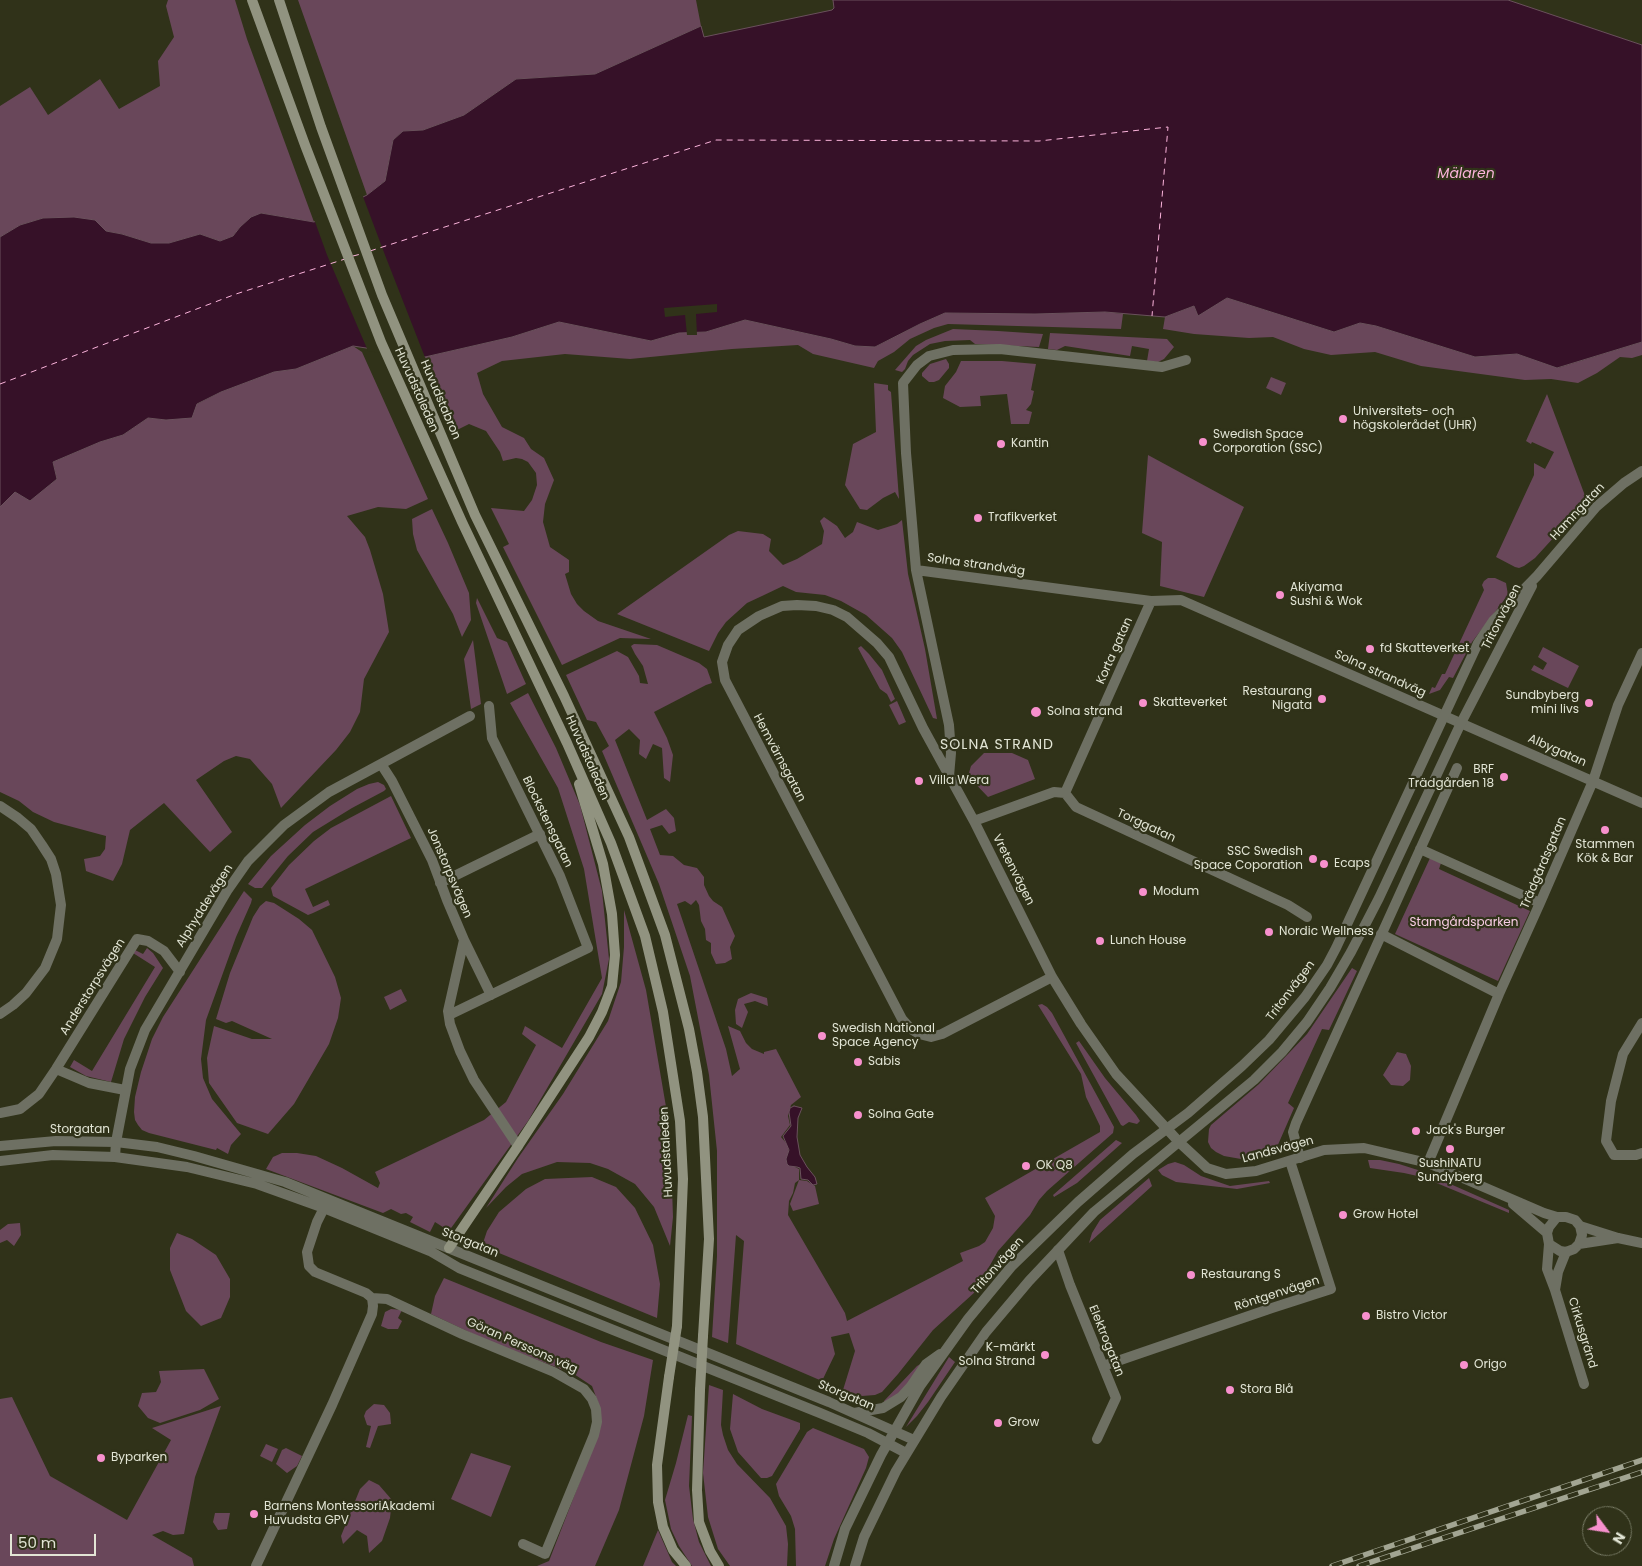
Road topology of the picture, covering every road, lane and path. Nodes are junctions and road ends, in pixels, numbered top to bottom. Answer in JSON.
{"nodes":[{"id":1,"x":252,"y":0,"type":"edge"},
{"id":2,"x":281,"y":5,"type":"edge"},
{"id":3,"x":1186,"y":360,"type":"dead end"},
{"id":4,"x":1642,"y":471,"type":"edge"},
{"id":5,"x":475,"y":515,"type":"joint"},
{"id":6,"x":916,"y":570,"type":"junction"},
{"id":7,"x":1537,"y":576,"type":"junction"},
{"id":8,"x":1151,"y":601,"type":"junction"},
{"id":9,"x":1642,"y":653,"type":"edge"},
{"id":10,"x":489,"y":706,"type":"dead end"},
{"id":11,"x":470,"y":716,"type":"dead end"},
{"id":12,"x":1444,"y":716,"type":"junction"},
{"id":13,"x":1461,"y":723,"type":"junction"},
{"id":14,"x":567,"y":743,"type":"junction"},
{"id":15,"x":381,"y":764,"type":"junction"},
{"id":16,"x":1457,"y":768,"type":"dead end"},
{"id":17,"x":949,"y":777,"type":"junction"},
{"id":18,"x":1592,"y":780,"type":"junction"},
{"id":19,"x":1065,"y":793,"type":"junction"},
{"id":20,"x":1642,"y":803,"type":"edge"},
{"id":21,"x":0,"y":806,"type":"edge"},
{"id":22,"x":974,"y":821,"type":"junction"},
{"id":23,"x":540,"y":834,"type":"junction"},
{"id":24,"x":1420,"y":849,"type":"junction"},
{"id":25,"x":440,"y":883,"type":"junction"},
{"id":26,"x":1540,"y":903,"type":"junction"},
{"id":27,"x":1307,"y":917,"type":"dead end"},
{"id":28,"x":1381,"y":934,"type":"junction"},
{"id":29,"x":464,"y":940,"type":"junction"},
{"id":30,"x":180,"y":972,"type":"junction"},
{"id":31,"x":1052,"y":977,"type":"junction"},
{"id":32,"x":1498,"y":994,"type":"junction"},
{"id":33,"x":491,"y":995,"type":"junction"},
{"id":34,"x":0,"y":1014,"type":"edge"},
{"id":35,"x":449,"y":1016,"type":"junction"},
{"id":36,"x":1642,"y":1023,"type":"edge"},
{"id":37,"x":56,"y":1069,"type":"junction"},
{"id":38,"x":125,"y":1090,"type":"junction"},
{"id":39,"x":0,"y":1113,"type":"edge"},
{"id":40,"x":1167,"y":1128,"type":"junction"},
{"id":41,"x":116,"y":1142,"type":"junction"},
{"id":42,"x":1180,"y":1142,"type":"junction"},
{"id":43,"x":0,"y":1146,"type":"edge"},
{"id":44,"x":518,"y":1146,"type":"junction"},
{"id":45,"x":1642,"y":1153,"type":"edge"},
{"id":46,"x":115,"y":1156,"type":"junction"},
{"id":47,"x":1295,"y":1159,"type":"junction"},
{"id":48,"x":0,"y":1161,"type":"edge"},
{"id":49,"x":1428,"y":1163,"type":"junction"},
{"id":50,"x":1504,"y":1197,"type":"junction"},
{"id":51,"x":326,"y":1203,"type":"junction"},
{"id":52,"x":1557,"y":1217,"type":"junction"},
{"id":53,"x":1580,"y":1226,"type":"junction"},
{"id":54,"x":1548,"y":1238,"type":"junction"},
{"id":55,"x":1618,"y":1238,"type":"junction"},
{"id":56,"x":1642,"y":1243,"type":"edge"},
{"id":57,"x":1579,"y":1244,"type":"junction"},
{"id":58,"x":448,"y":1248,"type":"junction"},
{"id":59,"x":1058,"y":1250,"type":"junction"},
{"id":60,"x":1566,"y":1252,"type":"junction"},
{"id":61,"x":1555,"y":1290,"type":"junction"},
{"id":62,"x":372,"y":1298,"type":"junction"},
{"id":63,"x":945,"y":1351,"type":"junction"},
{"id":64,"x":1103,"y":1366,"type":"junction"},
{"id":65,"x":1584,"y":1384,"type":"dead end"},
{"id":66,"x":854,"y":1413,"type":"junction"},
{"id":67,"x":895,"y":1430,"type":"junction"},
{"id":68,"x":1097,"y":1439,"type":"dead end"},
{"id":69,"x":914,"y":1440,"type":"junction"},
{"id":70,"x":887,"y":1443,"type":"junction"},
{"id":71,"x":906,"y":1453,"type":"junction"},
{"id":72,"x":523,"y":1544,"type":"dead end"},
{"id":73,"x":256,"y":1566,"type":"edge"},
{"id":74,"x":686,"y":1566,"type":"edge"},
{"id":75,"x":719,"y":1566,"type":"edge"},
{"id":76,"x":834,"y":1566,"type":"edge"},
{"id":77,"x":855,"y":1566,"type":"edge"}],
"edges":[{"from":1,"to":14,"type":"main road","name":"Huvudstaleden"},
{"from":2,"to":5,"type":"main road","name":"Huvudstabron"},
{"from":3,"to":6,"type":"street","name":"Solna strandväg"},
{"from":4,"to":7,"type":"street","name":"Hamngatan"},
{"from":5,"to":75,"type":"main road","name":"Huvudstaleden","bridge":true},
{"from":6,"to":8,"type":"street","name":"Solna strandväg"},
{"from":6,"to":17,"type":"street"},
{"from":7,"to":12,"type":"street","name":"Tritonvägen"},
{"from":7,"to":13,"type":"street","name":"Tritonvägen"},
{"from":8,"to":12,"type":"street","name":"Solna strandväg"},
{"from":8,"to":19,"type":"street","name":"Korta gatan"},
{"from":9,"to":18,"type":"street","name":"Trädgårdsgatan"},
{"from":10,"to":23,"type":"street","name":"Blockstensgatan"},
{"from":11,"to":15,"type":"street","name":"Alphyddevägen"},
{"from":12,"to":13,"type":"street","name":"Solna strandväg"},
{"from":12,"to":40,"type":"street","name":"Tritonvägen"},
{"from":13,"to":18,"type":"street","name":"Albygatan"},
{"from":13,"to":42,"type":"street","name":"Tritonvägen"},
{"from":14,"to":44,"type":"main road"},
{"from":14,"to":74,"type":"main road","name":"Huvudstaleden","bridge":true},
{"from":15,"to":25,"type":"street","name":"Jonstorpsvägen"},
{"from":15,"to":30,"type":"street","name":"Alphyddevägen"},
{"from":16,"to":24,"type":"street"},
{"from":17,"to":22,"type":"street","name":"Vretenvägen"},
{"from":17,"to":31,"type":"street","name":"Hemvärnsgatan"},
{"from":18,"to":20,"type":"street","name":"Albygatan"},
{"from":18,"to":26,"type":"street","name":"Trädgårdsgatan"},
{"from":19,"to":22,"type":"street"},
{"from":19,"to":27,"type":"street","name":"Torggatan"},
{"from":21,"to":34,"type":"street"},
{"from":22,"to":31,"type":"street","name":"Vretenvägen"},
{"from":23,"to":25,"type":"street"},
{"from":23,"to":33,"type":"street","name":"Blockstensgatan"},
{"from":24,"to":26,"type":"street"},
{"from":24,"to":28,"type":"street"},
{"from":25,"to":29,"type":"street","name":"Jonstorpsvägen"},
{"from":26,"to":32,"type":"street","name":"Trädgårdsgatan"},
{"from":28,"to":32,"type":"street"},
{"from":28,"to":47,"type":"street"},
{"from":29,"to":33,"type":"street","name":"Jonstorpsvägen"},
{"from":29,"to":35,"type":"street"},
{"from":30,"to":37,"type":"street","name":"Anderstorpsvägen"},
{"from":30,"to":38,"type":"street","name":"Alphyddevägen"},
{"from":31,"to":40,"type":"street","name":"Vretenvägen"},
{"from":32,"to":49,"type":"street","name":"Trädgårdsgatan"},
{"from":33,"to":35,"type":"street"},
{"from":35,"to":44,"type":"street"},
{"from":36,"to":45,"type":"street"},
{"from":37,"to":38,"type":"street"},
{"from":37,"to":39,"type":"street","name":"Anderstorpsvägen"},
{"from":38,"to":41,"type":"street","name":"Alphyddevägen"},
{"from":40,"to":42,"type":"street","name":"Vretenvägen"},
{"from":40,"to":63,"type":"street","name":"Tritonvägen"},
{"from":41,"to":43,"type":"street","name":"Storgatan"},
{"from":41,"to":46,"type":"street","name":"Alphyddevägen"},
{"from":41,"to":51,"type":"street","name":"Storgatan"},
{"from":42,"to":47,"type":"street","name":"Landsvägen"},
{"from":42,"to":59,"type":"street","name":"Tritonvägen"},
{"from":44,"to":58,"type":"main road"},
{"from":46,"to":48,"type":"street","name":"Storgatan"},
{"from":46,"to":51,"type":"street","name":"Storgatan"},
{"from":47,"to":49,"type":"street","name":"Landsvägen"},
{"from":47,"to":64,"type":"street","name":"Röntgenvägen"},
{"from":49,"to":50,"type":"street","name":"Landsvägen"},
{"from":50,"to":52,"type":"street","name":"Landsvägen"},
{"from":50,"to":54,"type":"street","name":"Landsvägen"},
{"from":51,"to":58,"type":"street","name":"Storgatan"},
{"from":51,"to":62,"type":"street","name":"Göran Perssons väg"},
{"from":51,"to":70,"type":"street","name":"Storgatan"},
{"from":52,"to":53,"type":"street","name":"Landsvägen"},
{"from":52,"to":54,"type":"street"},
{"from":53,"to":55,"type":"street","name":"Landsvägen"},
{"from":53,"to":57,"type":"street"},
{"from":54,"to":60,"type":"street","name":"Landsvägen"},
{"from":54,"to":61,"type":"street","name":"Cirkusgränd"},
{"from":55,"to":56,"type":"street","name":"Landsvägen"},
{"from":55,"to":57,"type":"street","name":"Landsvägen"},
{"from":57,"to":60,"type":"street","name":"Landsvägen"},
{"from":58,"to":66,"type":"street","name":"Storgatan"},
{"from":59,"to":64,"type":"street","name":"Elektrogatan"},
{"from":59,"to":69,"type":"street","name":"Tritonvägen"},
{"from":60,"to":61,"type":"street","name":"Cirkusgränd"},
{"from":61,"to":65,"type":"street","name":"Cirkusgränd"},
{"from":62,"to":72,"type":"street","name":"Göran Perssons väg"},
{"from":62,"to":73,"type":"street"},
{"from":63,"to":66,"type":"street"},
{"from":63,"to":67,"type":"street","name":"Tritonvägen"},
{"from":64,"to":68,"type":"street","name":"Elektrogatan"},
{"from":66,"to":67,"type":"street","name":"Storgatan"},
{"from":67,"to":69,"type":"street","name":"Storgatan"},
{"from":67,"to":70,"type":"street","name":"Tritonvägen"},
{"from":69,"to":71,"type":"street","name":"Tritonvägen"},
{"from":70,"to":71,"type":"street","name":"Storgatan"},
{"from":70,"to":76,"type":"street","name":"Tritonvägen"},
{"from":71,"to":77,"type":"street","name":"Tritonvägen"}]}
